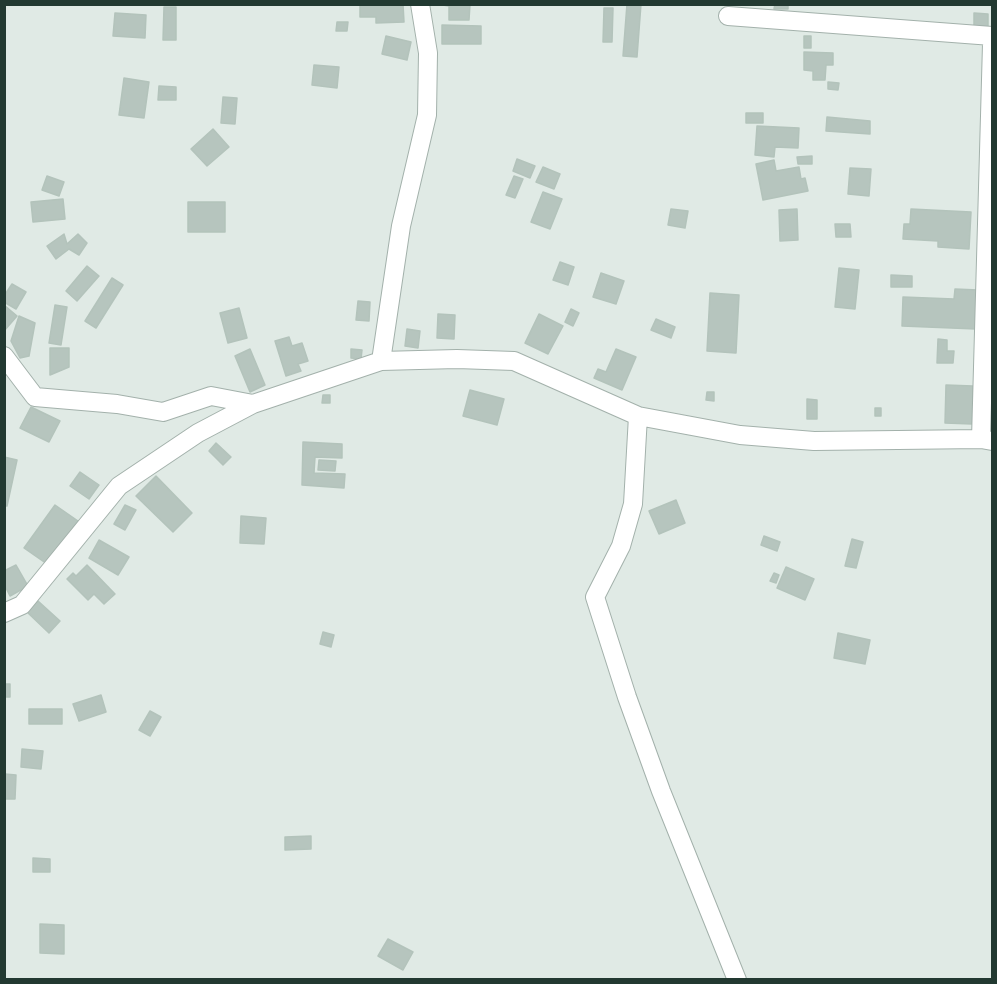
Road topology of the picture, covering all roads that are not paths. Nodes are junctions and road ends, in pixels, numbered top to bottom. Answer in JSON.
{"nodes":[{"id":1,"x":420,"y":4,"type":"edge"},
{"id":2,"x":728,"y":16,"type":"dead end"},
{"id":3,"x":993,"y":36,"type":"edge"},
{"id":4,"x":993,"y":44,"type":"edge"},
{"id":5,"x":989,"y":262,"type":"edge"},
{"id":6,"x":4,"y":356,"type":"edge"},
{"id":7,"x":381,"y":361,"type":"junction"},
{"id":8,"x":254,"y":404,"type":"junction"},
{"id":9,"x":638,"y":416,"type":"junction"},
{"id":10,"x":987,"y":440,"type":"edge"},
{"id":11,"x":4,"y":613,"type":"edge"},
{"id":12,"x":737,"y":980,"type":"edge"}],
"edges":[{"from":1,"to":7,"type":"street"},
{"from":2,"to":3,"type":"street"},
{"from":4,"to":5,"type":"street"},
{"from":5,"to":10,"type":"street"},
{"from":6,"to":8,"type":"street"},
{"from":7,"to":8,"type":"street"},
{"from":7,"to":9,"type":"street"},
{"from":8,"to":11,"type":"street"},
{"from":9,"to":10,"type":"street"},
{"from":9,"to":12,"type":"street"}]}
